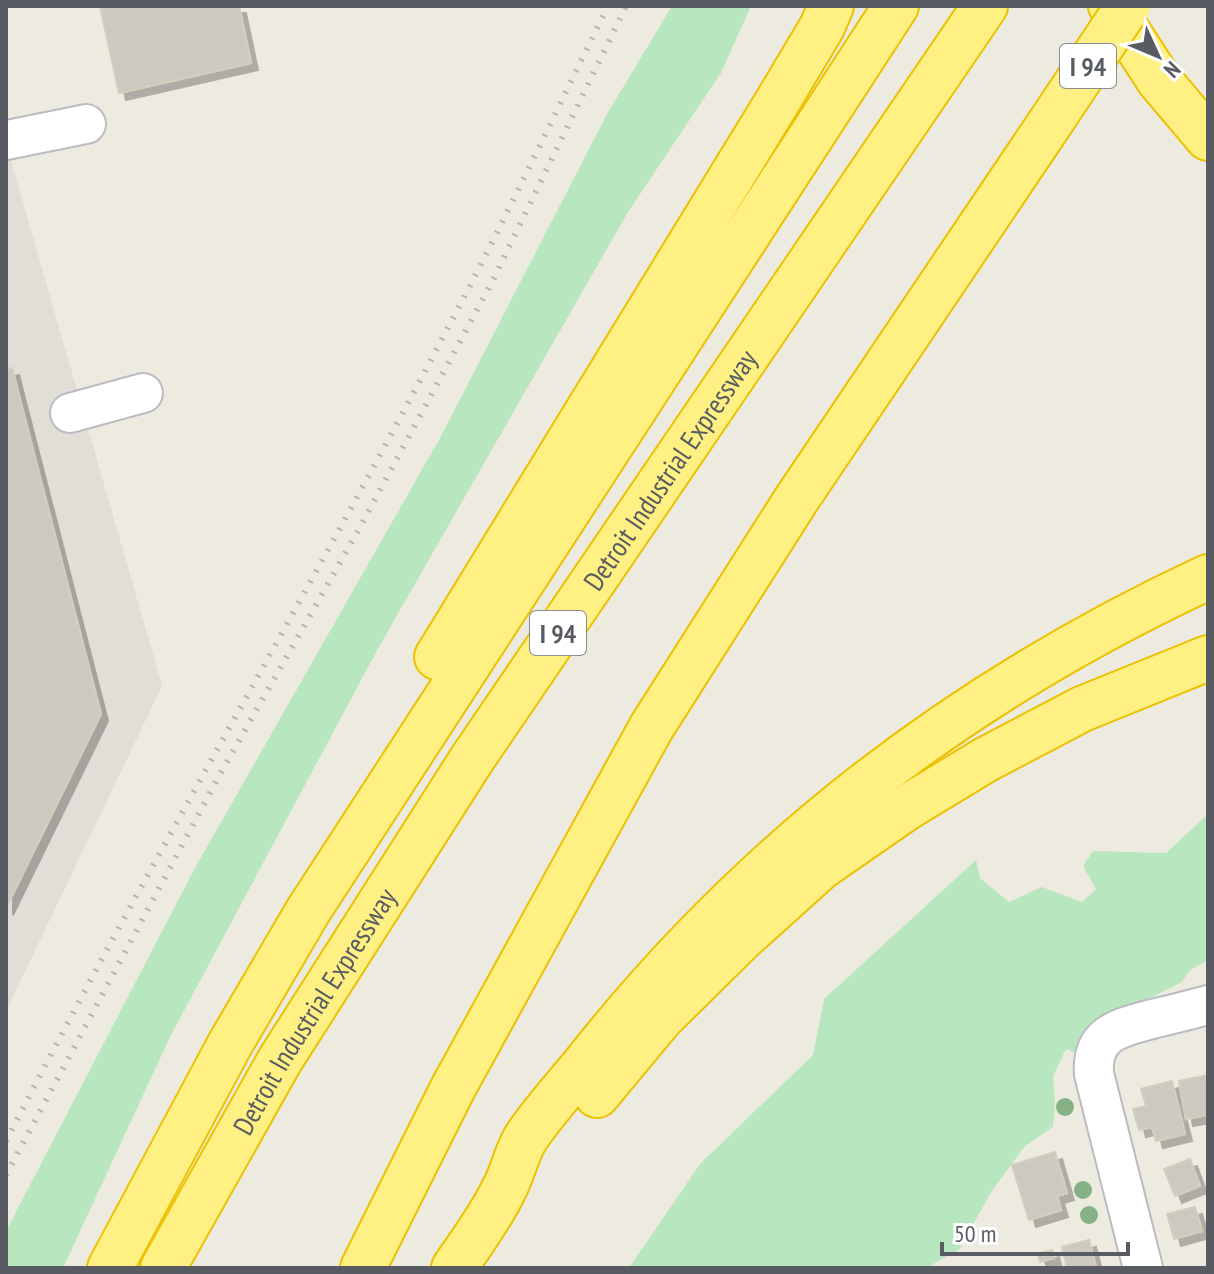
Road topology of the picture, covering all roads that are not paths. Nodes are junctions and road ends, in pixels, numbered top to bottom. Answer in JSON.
{"nodes":[{"id":1,"x":831,"y":6,"type":"edge"},
{"id":2,"x":896,"y":6,"type":"edge"},
{"id":3,"x":1111,"y":6,"type":"edge"},
{"id":4,"x":1128,"y":6,"type":"edge"},
{"id":5,"x":982,"y":10,"type":"edge"},
{"id":6,"x":86,"y":124,"type":"dead end"},
{"id":7,"x":1208,"y":138,"type":"edge"},
{"id":8,"x":7,"y":140,"type":"edge"},
{"id":9,"x":143,"y":393,"type":"dead end"},
{"id":10,"x":70,"y":413,"type":"dead end"},
{"id":11,"x":1208,"y":577,"type":"edge"},
{"id":12,"x":1208,"y":658,"type":"edge"},
{"id":13,"x":1208,"y":1005,"type":"edge"},
{"id":14,"x":230,"y":1044,"type":"junction"},
{"id":15,"x":503,"y":1192,"type":"junction"},
{"id":16,"x":110,"y":1268,"type":"edge"},
{"id":17,"x":163,"y":1268,"type":"edge"},
{"id":18,"x":363,"y":1268,"type":"edge"},
{"id":19,"x":454,"y":1268,"type":"edge"},
{"id":20,"x":1143,"y":1268,"type":"edge"}],
"edges":[{"from":1,"to":14,"type":"highway"},
{"from":2,"to":14,"type":"highway"},
{"from":3,"to":7,"type":"highway"},
{"from":4,"to":18,"type":"highway","number":"I 94","bridge":true},
{"from":5,"to":17,"type":"highway","name":"Detroit Industrial Expressway","number":"I 94"},
{"from":6,"to":8,"type":"street"},
{"from":9,"to":10,"type":"street"},
{"from":11,"to":15,"type":"highway"},
{"from":12,"to":15,"type":"highway"},
{"from":13,"to":20,"type":"street"},
{"from":14,"to":16,"type":"highway"},
{"from":15,"to":19,"type":"highway"}]}
